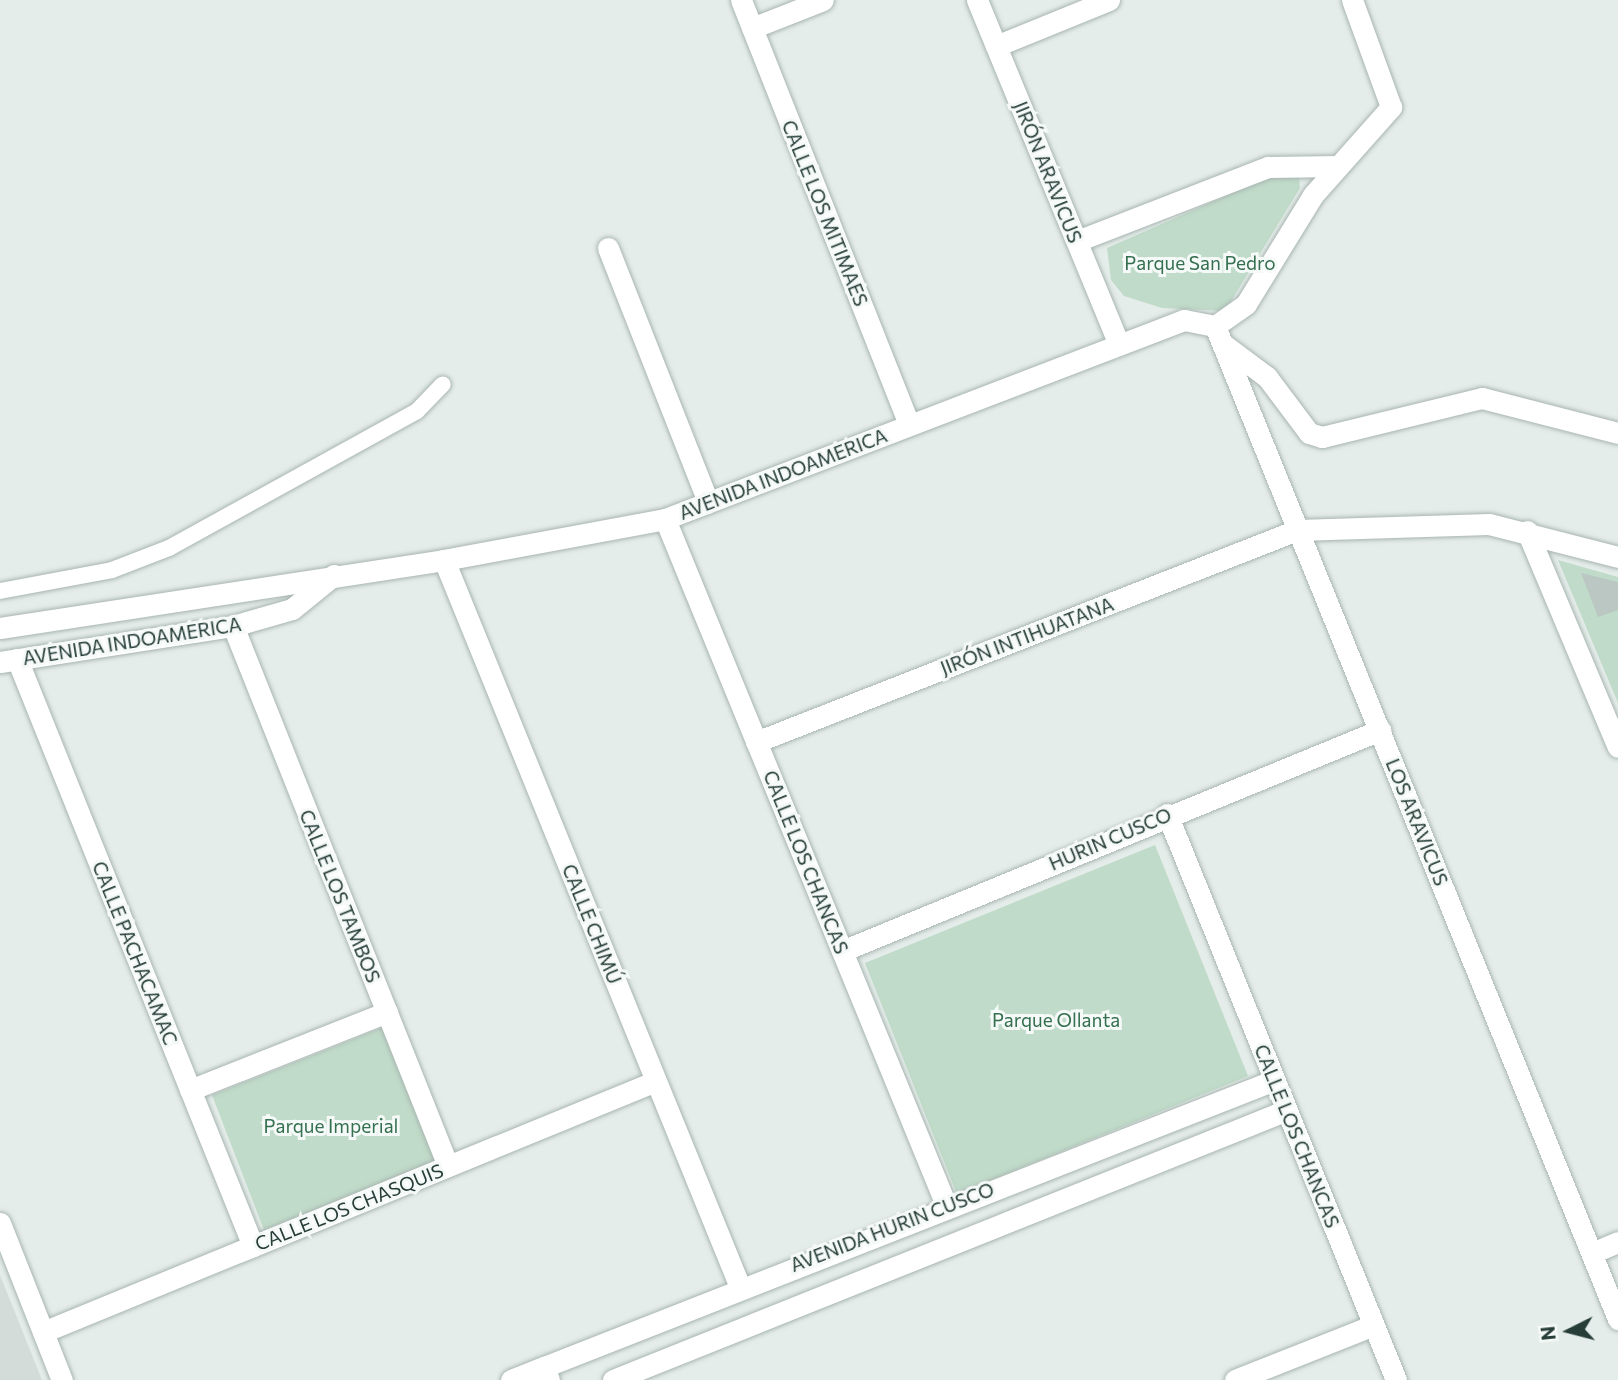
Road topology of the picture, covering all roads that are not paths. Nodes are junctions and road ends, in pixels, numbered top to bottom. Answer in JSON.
{"nodes":[{"id":1,"x":741,"y":0,"type":"edge"},
{"id":2,"x":823,"y":0,"type":"edge"},
{"id":3,"x":977,"y":0,"type":"edge"},
{"id":4,"x":1109,"y":0,"type":"edge"},
{"id":5,"x":1352,"y":0,"type":"edge"},
{"id":6,"x":752,"y":28,"type":"junction"},
{"id":7,"x":996,"y":46,"type":"junction"},
{"id":8,"x":1338,"y":166,"type":"junction"},
{"id":9,"x":1077,"y":241,"type":"junction"},
{"id":10,"x":608,"y":248,"type":"dead end"},
{"id":11,"x":1219,"y":336,"type":"junction"},
{"id":12,"x":1119,"y":344,"type":"junction"},
{"id":13,"x":443,"y":384,"type":"dead end"},
{"id":14,"x":909,"y":425,"type":"junction"},
{"id":15,"x":1618,"y":433,"type":"edge"},
{"id":16,"x":708,"y":502,"type":"junction"},
{"id":17,"x":665,"y":519,"type":"junction"},
{"id":18,"x":1297,"y":530,"type":"junction"},
{"id":19,"x":1527,"y":531,"type":"junction"},
{"id":20,"x":1618,"y":557,"type":"edge"},
{"id":21,"x":444,"y":560,"type":"junction"},
{"id":22,"x":334,"y":575,"type":"junction"},
{"id":23,"x":0,"y":591,"type":"edge"},
{"id":24,"x":233,"y":626,"type":"junction"},
{"id":25,"x":0,"y":628,"type":"edge"},
{"id":26,"x":9,"y":661,"type":"edge"},
{"id":27,"x":1380,"y":730,"type":"junction"},
{"id":28,"x":757,"y":741,"type":"junction"},
{"id":29,"x":1618,"y":747,"type":"edge"},
{"id":30,"x":1167,"y":814,"type":"junction"},
{"id":31,"x":842,"y":951,"type":"junction"},
{"id":32,"x":387,"y":1012,"type":"junction"},
{"id":33,"x":1275,"y":1080,"type":"junction"},
{"id":34,"x":656,"y":1081,"type":"junction"},
{"id":35,"x":190,"y":1090,"type":"junction"},
{"id":36,"x":1287,"y":1110,"type":"junction"},
{"id":37,"x":448,"y":1166,"type":"junction"},
{"id":38,"x":946,"y":1205,"type":"junction"},
{"id":39,"x":0,"y":1223,"type":"edge"},
{"id":40,"x":1618,"y":1242,"type":"edge"},
{"id":41,"x":253,"y":1246,"type":"junction"},
{"id":42,"x":1592,"y":1253,"type":"junction"},
{"id":43,"x":740,"y":1287,"type":"junction"},
{"id":44,"x":1618,"y":1319,"type":"edge"},
{"id":45,"x":1374,"y":1325,"type":"junction"},
{"id":46,"x":43,"y":1332,"type":"junction"},
{"id":47,"x":546,"y":1373,"type":"edge"},
{"id":48,"x":62,"y":1380,"type":"edge"},
{"id":49,"x":511,"y":1380,"type":"edge"},
{"id":50,"x":613,"y":1380,"type":"edge"},
{"id":51,"x":1235,"y":1380,"type":"edge"},
{"id":52,"x":1396,"y":1380,"type":"edge"}],
"edges":[{"from":1,"to":6,"type":"street","name":"CALLE LOS MITIMAES"},
{"from":2,"to":6,"type":"street"},
{"from":3,"to":7,"type":"street","name":"JIRÓN ARAVICUS"},
{"from":4,"to":7,"type":"street"},
{"from":5,"to":8,"type":"street"},
{"from":6,"to":14,"type":"street","name":"CALLE LOS MITIMAES"},
{"from":7,"to":9,"type":"street","name":"JIRÓN ARAVICUS"},
{"from":8,"to":9,"type":"street"},
{"from":8,"to":11,"type":"street"},
{"from":9,"to":12,"type":"street","name":"JIRÓN ARAVICUS"},
{"from":10,"to":16,"type":"street"},
{"from":11,"to":12,"type":"street","name":"AVENIDA INDOAMERICA"},
{"from":11,"to":15,"type":"street"},
{"from":11,"to":18,"type":"street","name":"LOS ARAVICUS"},
{"from":12,"to":14,"type":"street","name":"AVENIDA INDOAMERICA"},
{"from":13,"to":23,"type":"lane"},
{"from":14,"to":16,"type":"street","name":"AVENIDA INDOAMERICA"},
{"from":16,"to":17,"type":"street","name":"AVENIDA INDOAMERICA"},
{"from":17,"to":21,"type":"street","name":"AVENIDA INDOAMERICA"},
{"from":17,"to":28,"type":"street","name":"CALLE LOS CHANCAS"},
{"from":18,"to":19,"type":"street","name":"JIRÓN INTIHUATANA"},
{"from":18,"to":27,"type":"street","name":"LOS ARAVICUS"},
{"from":18,"to":28,"type":"street","name":"JIRÓN INTIHUATANA"},
{"from":19,"to":20,"type":"street","name":"JIRÓN INTIHUATANA"},
{"from":19,"to":29,"type":"street"},
{"from":21,"to":22,"type":"street","name":"AVENIDA INDOAMERICA"},
{"from":21,"to":34,"type":"street","name":"CALLE CHIMÚ"},
{"from":22,"to":24,"type":"street","name":"AVENIDA INDOAMERICA"},
{"from":22,"to":25,"type":"street","name":"AVENIDA INDOAMERICA"},
{"from":24,"to":26,"type":"street","name":"AVENIDA INDOAMERICA"},
{"from":24,"to":32,"type":"street","name":"CALLE LOS TAMBOS"},
{"from":26,"to":35,"type":"street","name":"CALLE PACHACAMAC"},
{"from":27,"to":30,"type":"street","name":"HURIN CUSCO"},
{"from":27,"to":42,"type":"street","name":"LOS ARAVICUS"},
{"from":28,"to":31,"type":"street","name":"CALLE LOS CHANCAS"},
{"from":30,"to":31,"type":"street","name":"HURIN CUSCO"},
{"from":30,"to":33,"type":"street","name":"CALLE LOS CHANCAS"},
{"from":31,"to":38,"type":"street","name":"CALLE LOS CHANCAS"},
{"from":32,"to":35,"type":"street"},
{"from":32,"to":37,"type":"street","name":"CALLE LOS TAMBOS"},
{"from":33,"to":36,"type":"street","name":"CALLE LOS CHANCAS"},
{"from":33,"to":38,"type":"street","name":"AVENIDA HURIN CUSCO"},
{"from":34,"to":37,"type":"street","name":"CALLE LOS CHASQUIS"},
{"from":34,"to":43,"type":"street","name":"CALLE CHIMÚ"},
{"from":35,"to":41,"type":"street","name":"CALLE PACHACAMAC"},
{"from":36,"to":45,"type":"street","name":"CALLE LOS CHANCAS"},
{"from":36,"to":50,"type":"street","name":"AVENIDA HURIN CUSCO"},
{"from":37,"to":41,"type":"street","name":"CALLE LOS CHASQUIS"},
{"from":38,"to":43,"type":"street","name":"AVENIDA HURIN CUSCO"},
{"from":39,"to":46,"type":"street"},
{"from":40,"to":42,"type":"street"},
{"from":41,"to":46,"type":"street","name":"CALLE LOS CHASQUIS"},
{"from":42,"to":44,"type":"street","name":"LOS ARAVICUS"},
{"from":43,"to":47,"type":"street","name":"AVENIDA HURIN CUSCO"},
{"from":45,"to":51,"type":"street"},
{"from":45,"to":52,"type":"street","name":"CALLE LOS CHANCAS"},
{"from":46,"to":48,"type":"street"},
{"from":47,"to":49,"type":"street","name":"AVENIDA HURIN CUSCO"}]}
